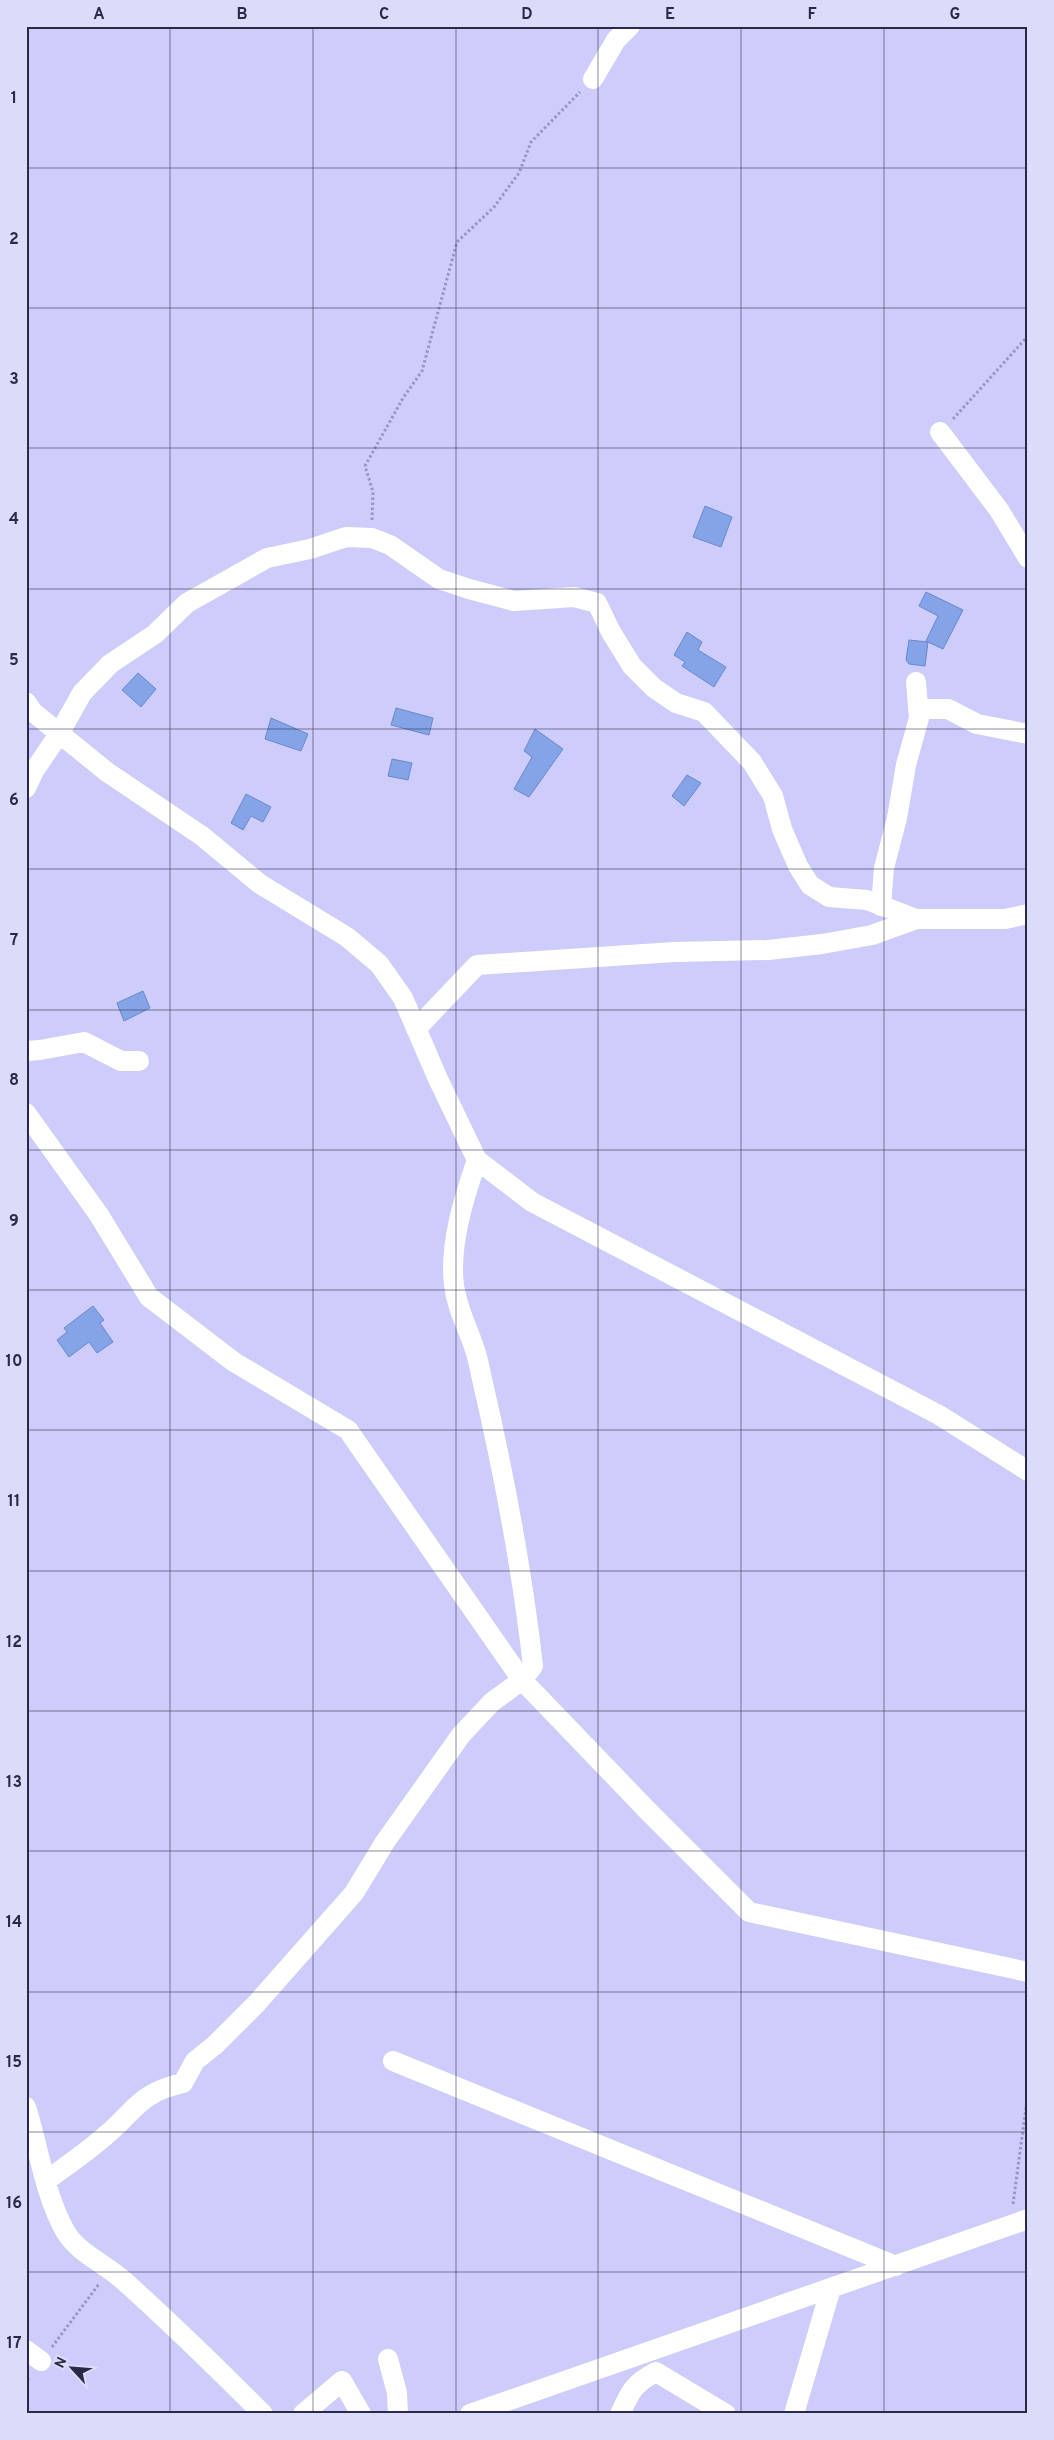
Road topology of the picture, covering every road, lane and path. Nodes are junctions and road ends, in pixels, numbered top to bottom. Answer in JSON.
{"nodes":[{"id":1,"x":630,"y":26,"type":"edge"},
{"id":2,"x":593,"y":79,"type":"joint"},
{"id":3,"x":1028,"y":336,"type":"edge"},
{"id":4,"x":940,"y":432,"type":"joint"},
{"id":5,"x":372,"y":538,"type":"junction"},
{"id":6,"x":1028,"y":558,"type":"edge"},
{"id":7,"x":916,"y":682,"type":"dead end"},
{"id":8,"x":26,"y":702,"type":"edge"},
{"id":9,"x":918,"y":709,"type":"junction"},
{"id":10,"x":59,"y":734,"type":"junction"},
{"id":11,"x":1028,"y":734,"type":"edge"},
{"id":12,"x":26,"y":788,"type":"edge"},
{"id":13,"x":881,"y":906,"type":"junction"},
{"id":14,"x":1028,"y":914,"type":"edge"},
{"id":15,"x":916,"y":920,"type":"junction"},
{"id":16,"x":416,"y":1029,"type":"junction"},
{"id":17,"x":26,"y":1051,"type":"edge"},
{"id":18,"x":139,"y":1061,"type":"dead end"},
{"id":19,"x":26,"y":1114,"type":"edge"},
{"id":20,"x":477,"y":1160,"type":"junction"},
{"id":21,"x":1028,"y":1471,"type":"edge"},
{"id":22,"x":522,"y":1680,"type":"junction"},
{"id":23,"x":1028,"y":1972,"type":"edge"},
{"id":24,"x":393,"y":2061,"type":"dead end"},
{"id":25,"x":1028,"y":2093,"type":"edge"},
{"id":26,"x":26,"y":2107,"type":"edge"},
{"id":27,"x":46,"y":2180,"type":"junction"},
{"id":28,"x":1019,"y":2222,"type":"edge"},
{"id":29,"x":896,"y":2266,"type":"junction"},
{"id":30,"x":110,"y":2270,"type":"junction"},
{"id":31,"x":831,"y":2288,"type":"junction"},
{"id":32,"x":34,"y":2356,"type":"edge"},
{"id":33,"x":388,"y":2359,"type":"dead end"},
{"id":34,"x":26,"y":2385,"type":"edge"},
{"id":35,"x":263,"y":2414,"type":"edge"},
{"id":36,"x":303,"y":2414,"type":"edge"},
{"id":37,"x":361,"y":2414,"type":"edge"},
{"id":38,"x":398,"y":2414,"type":"edge"},
{"id":39,"x":470,"y":2414,"type":"edge"},
{"id":40,"x":620,"y":2414,"type":"edge"},
{"id":41,"x":726,"y":2414,"type":"edge"},
{"id":42,"x":794,"y":2414,"type":"edge"}],
"edges":[{"from":1,"to":2,"type":"street"},
{"from":2,"to":5,"type":"path"},
{"from":3,"to":4,"type":"path"},
{"from":4,"to":6,"type":"street"},
{"from":5,"to":10,"type":"street"},
{"from":5,"to":13,"type":"street"},
{"from":7,"to":9,"type":"street"},
{"from":8,"to":10,"type":"street"},
{"from":9,"to":11,"type":"street"},
{"from":9,"to":13,"type":"street"},
{"from":10,"to":12,"type":"street"},
{"from":10,"to":16,"type":"street"},
{"from":13,"to":15,"type":"street"},
{"from":14,"to":15,"type":"street"},
{"from":15,"to":16,"type":"street"},
{"from":16,"to":20,"type":"street"},
{"from":17,"to":18,"type":"street"},
{"from":19,"to":22,"type":"street"},
{"from":20,"to":21,"type":"street"},
{"from":20,"to":22,"type":"street"},
{"from":22,"to":23,"type":"street"},
{"from":22,"to":27,"type":"street"},
{"from":24,"to":29,"type":"street"},
{"from":25,"to":28,"type":"path"},
{"from":26,"to":27,"type":"street"},
{"from":27,"to":30,"type":"street"},
{"from":28,"to":29,"type":"street"},
{"from":29,"to":31,"type":"street"},
{"from":30,"to":32,"type":"path"},
{"from":30,"to":35,"type":"street"},
{"from":31,"to":39,"type":"street"},
{"from":31,"to":42,"type":"street"},
{"from":32,"to":34,"type":"path"},
{"from":33,"to":38,"type":"street"},
{"from":36,"to":37,"type":"street"},
{"from":40,"to":41,"type":"street"}]}
